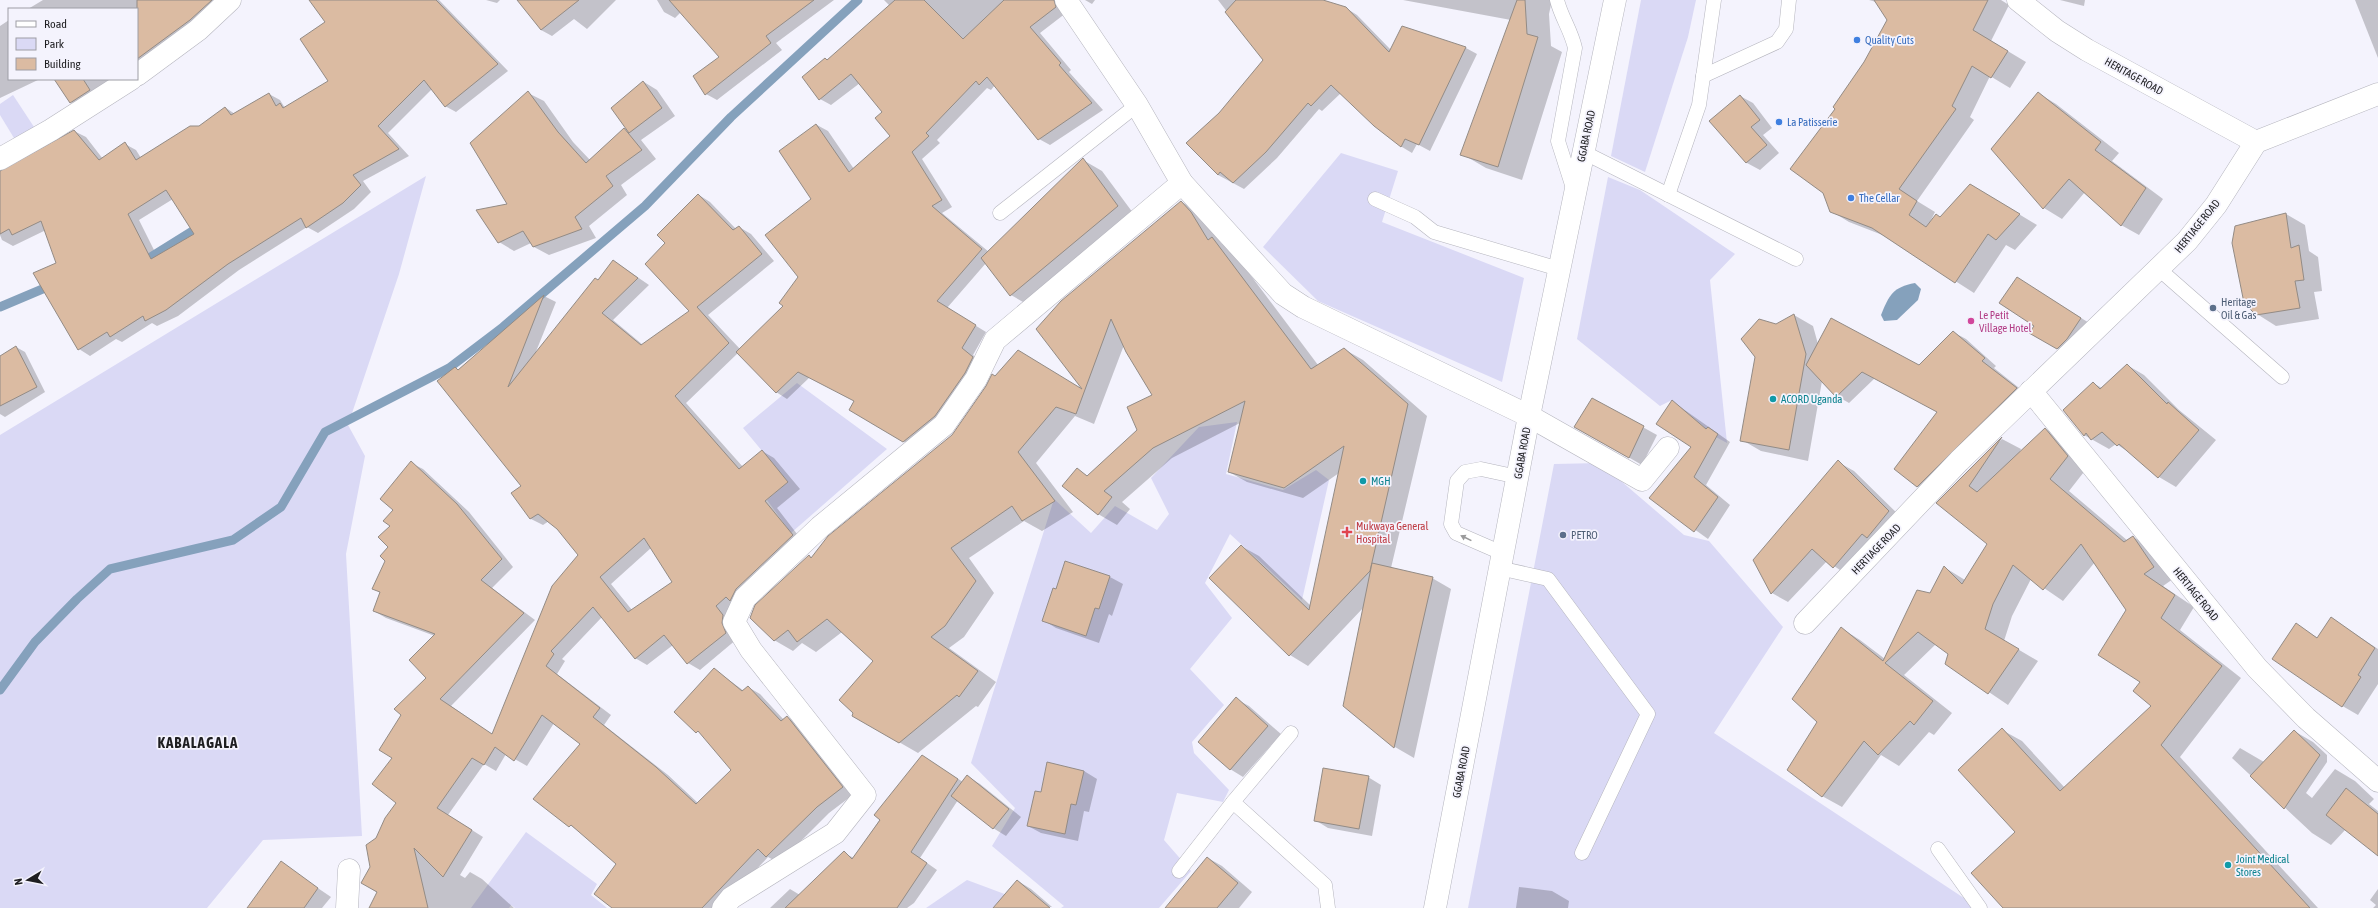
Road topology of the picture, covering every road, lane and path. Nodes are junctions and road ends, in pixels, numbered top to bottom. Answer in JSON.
{"nodes":[{"id":1,"x":230,"y":0,"type":"edge"},
{"id":2,"x":1066,"y":0,"type":"edge"},
{"id":3,"x":1557,"y":0,"type":"edge"},
{"id":4,"x":1615,"y":0,"type":"edge"},
{"id":5,"x":1714,"y":0,"type":"edge"},
{"id":6,"x":1789,"y":0,"type":"edge"},
{"id":7,"x":2018,"y":0,"type":"edge"},
{"id":8,"x":138,"y":74,"type":"edge"},
{"id":9,"x":1703,"y":76,"type":"junction"},
{"id":10,"x":129,"y":80,"type":"edge"},
{"id":11,"x":2378,"y":94,"type":"edge"},
{"id":12,"x":1137,"y":105,"type":"junction"},
{"id":13,"x":2256,"y":142,"type":"junction"},
{"id":14,"x":1583,"y":152,"type":"junction"},
{"id":15,"x":0,"y":159,"type":"edge"},
{"id":16,"x":1182,"y":183,"type":"junction"},
{"id":17,"x":1574,"y":191,"type":"junction"},
{"id":18,"x":1668,"y":195,"type":"junction"},
{"id":19,"x":1375,"y":200,"type":"dead end"},
{"id":20,"x":1000,"y":213,"type":"dead end"},
{"id":21,"x":1796,"y":260,"type":"dead end"},
{"id":22,"x":1559,"y":269,"type":"junction"},
{"id":23,"x":2160,"y":270,"type":"junction"},
{"id":24,"x":2282,"y":377,"type":"dead end"},
{"id":25,"x":2031,"y":391,"type":"junction"},
{"id":26,"x":1529,"y":416,"type":"junction"},
{"id":27,"x":1668,"y":448,"type":"dead end"},
{"id":28,"x":1518,"y":477,"type":"junction"},
{"id":29,"x":1501,"y":560,"type":"junction"},
{"id":30,"x":1805,"y":623,"type":"dead end"},
{"id":31,"x":1291,"y":732,"type":"dead end"},
{"id":32,"x":2378,"y":781,"type":"edge"},
{"id":33,"x":1233,"y":802,"type":"junction"},
{"id":34,"x":1938,"y":848,"type":"dead end"},
{"id":35,"x":1582,"y":853,"type":"dead end"},
{"id":36,"x":349,"y":870,"type":"dead end"},
{"id":37,"x":1179,"y":871,"type":"dead end"},
{"id":38,"x":347,"y":908,"type":"edge"},
{"id":39,"x":723,"y":908,"type":"edge"},
{"id":40,"x":1328,"y":908,"type":"edge"},
{"id":41,"x":1436,"y":908,"type":"edge"},
{"id":42,"x":1980,"y":908,"type":"edge"}],
"edges":[{"from":1,"to":8,"type":"street"},
{"from":2,"to":12,"type":"street"},
{"from":3,"to":17,"type":"lane"},
{"from":4,"to":14,"type":"street","name":"GGABA ROAD"},
{"from":5,"to":9,"type":"lane"},
{"from":6,"to":9,"type":"lane"},
{"from":7,"to":13,"type":"street","name":"HERITAGE ROAD"},
{"from":9,"to":18,"type":"lane"},
{"from":10,"to":15,"type":"street"},
{"from":11,"to":13,"type":"street"},
{"from":12,"to":16,"type":"street"},
{"from":12,"to":20,"type":"lane"},
{"from":13,"to":23,"type":"street","name":"HERTIAGE ROAD"},
{"from":14,"to":17,"type":"street","name":"GGABA ROAD"},
{"from":14,"to":18,"type":"lane"},
{"from":16,"to":26,"type":"street"},
{"from":16,"to":39,"type":"street"},
{"from":17,"to":22,"type":"street","name":"GGABA ROAD"},
{"from":18,"to":21,"type":"lane"},
{"from":19,"to":22,"type":"lane"},
{"from":22,"to":26,"type":"street","name":"GGABA ROAD"},
{"from":23,"to":24,"type":"lane"},
{"from":23,"to":25,"type":"street","name":"HERTIAGE ROAD"},
{"from":25,"to":30,"type":"street","name":"HERTIAGE ROAD"},
{"from":25,"to":32,"type":"street","name":"HERTIAGE ROAD"},
{"from":26,"to":27,"type":"street"},
{"from":26,"to":28,"type":"street","name":"GGABA ROAD"},
{"from":28,"to":29,"type":"street","name":"GGABA ROAD"},
{"from":29,"to":28,"type":"lane","one_way":true},
{"from":29,"to":35,"type":"lane"},
{"from":29,"to":41,"type":"street","name":"GGABA ROAD"},
{"from":31,"to":33,"type":"lane"},
{"from":33,"to":37,"type":"lane"},
{"from":33,"to":40,"type":"lane"},
{"from":34,"to":42,"type":"lane"},
{"from":36,"to":38,"type":"street"}]}
